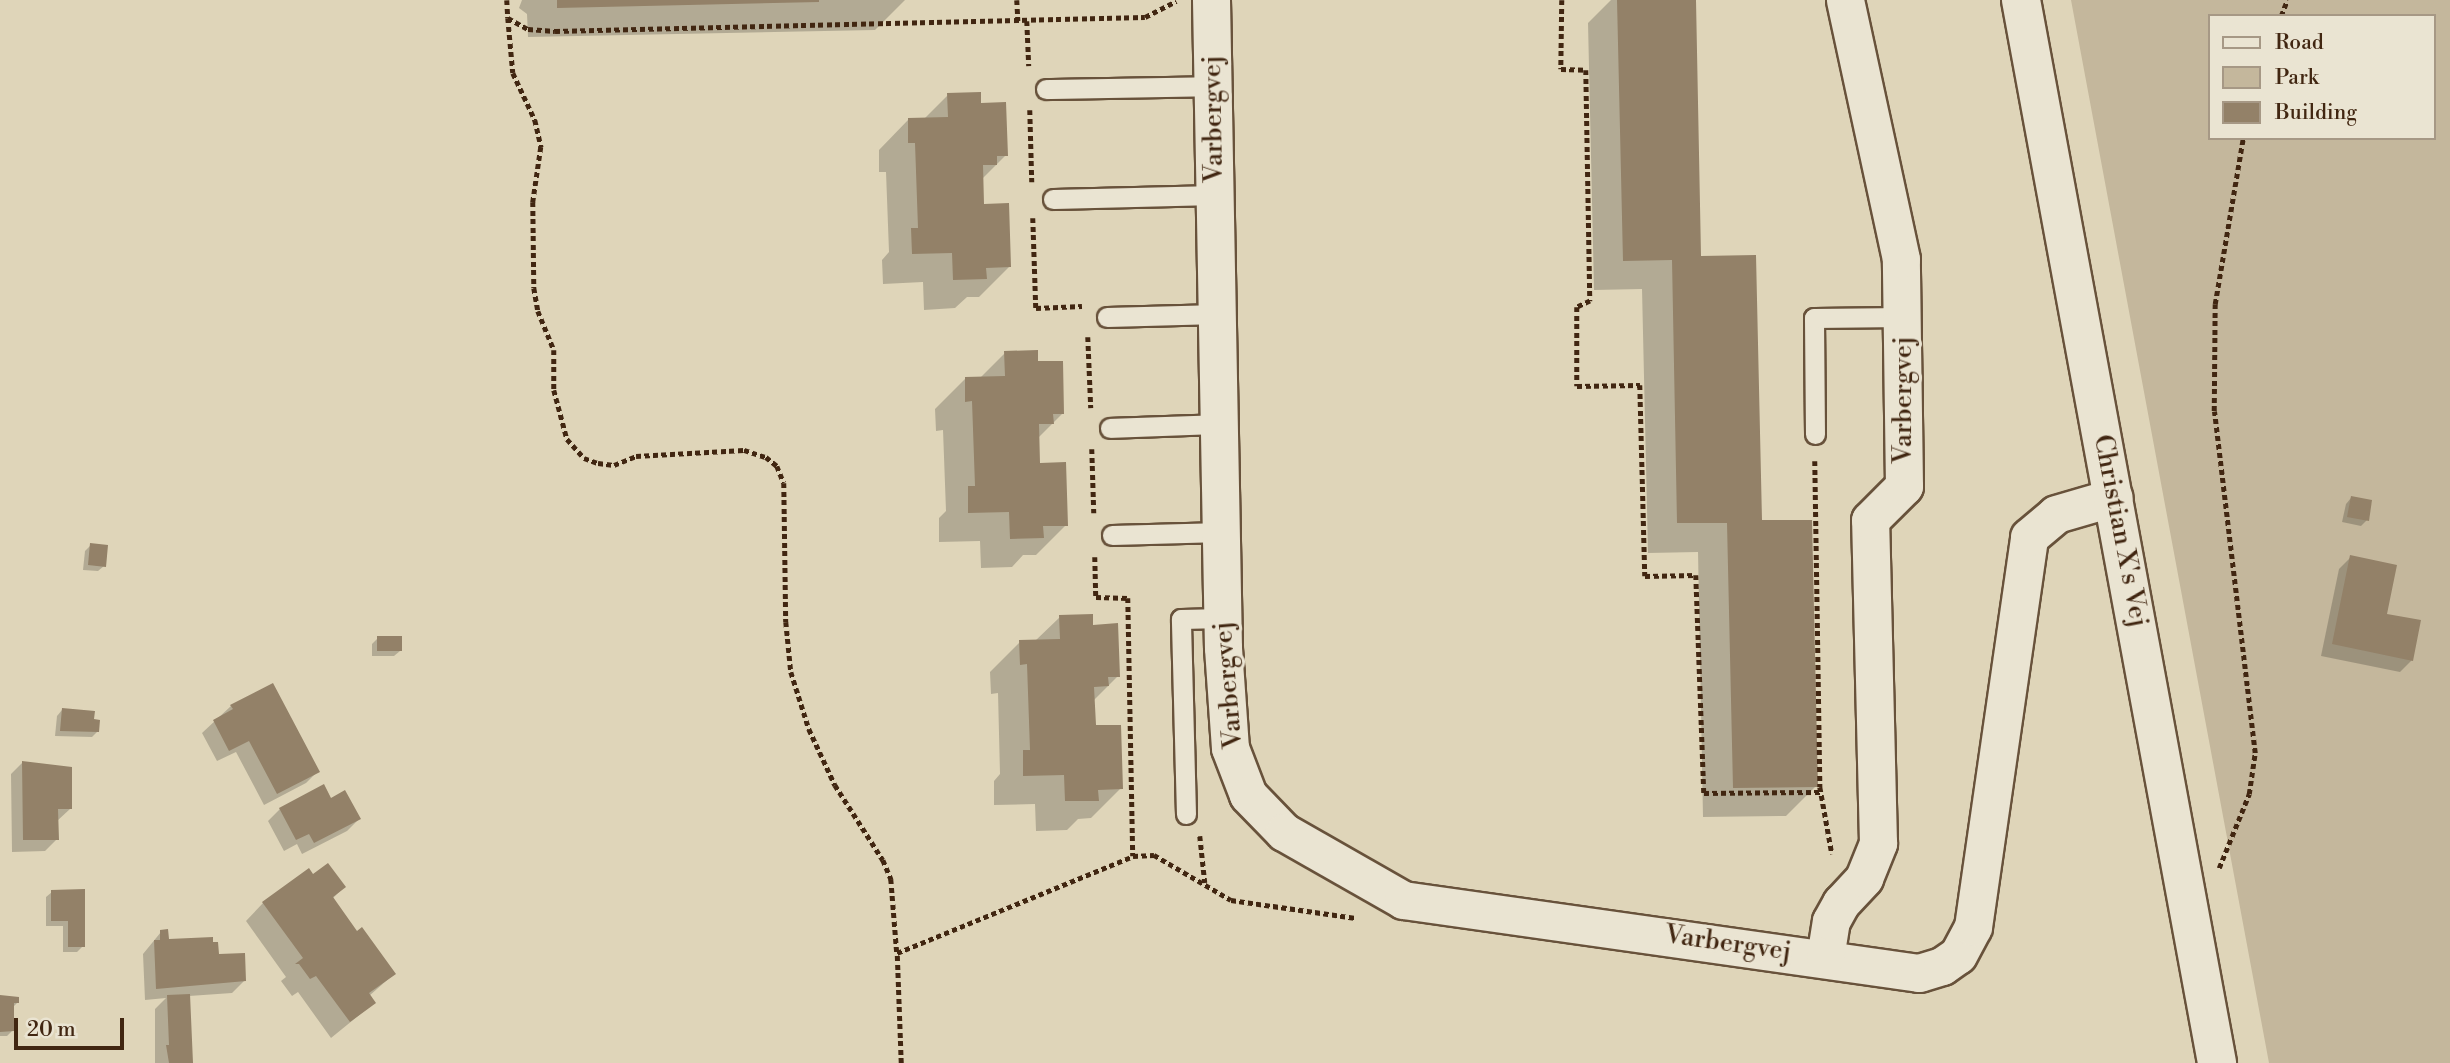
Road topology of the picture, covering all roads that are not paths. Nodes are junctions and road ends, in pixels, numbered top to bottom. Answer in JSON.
{"nodes":[{"id":1,"x":1211,"y":0,"type":"edge"},
{"id":2,"x":1845,"y":0,"type":"edge"},
{"id":3,"x":2021,"y":0,"type":"edge"},
{"id":4,"x":1213,"y":86,"type":"junction"},
{"id":5,"x":1046,"y":89,"type":"dead end"},
{"id":6,"x":1216,"y":195,"type":"junction"},
{"id":7,"x":1053,"y":199,"type":"dead end"},
{"id":8,"x":1218,"y":314,"type":"junction"},
{"id":9,"x":1107,"y":317,"type":"dead end"},
{"id":10,"x":1904,"y":317,"type":"junction"},
{"id":11,"x":1220,"y":424,"type":"junction"},
{"id":12,"x":1110,"y":428,"type":"dead end"},
{"id":13,"x":1815,"y":434,"type":"road end"},
{"id":14,"x":2113,"y":497,"type":"junction"},
{"id":15,"x":1222,"y":532,"type":"junction"},
{"id":16,"x":1112,"y":535,"type":"dead end"},
{"id":17,"x":1223,"y":618,"type":"junction"},
{"id":18,"x":1186,"y":814,"type":"road end"},
{"id":19,"x":1825,"y":958,"type":"junction"},
{"id":20,"x":2217,"y":1063,"type":"edge"}],
"edges":[{"from":1,"to":4,"type":"street","name":"Varbergvej"},
{"from":2,"to":10,"type":"street","name":"Varbergvej"},
{"from":3,"to":14,"type":"street","name":"Christian X's Vej"},
{"from":4,"to":5,"type":"lane"},
{"from":4,"to":6,"type":"street","name":"Varbergvej"},
{"from":6,"to":7,"type":"lane"},
{"from":6,"to":8,"type":"street","name":"Varbergvej"},
{"from":8,"to":9,"type":"lane"},
{"from":8,"to":11,"type":"street","name":"Varbergvej"},
{"from":10,"to":13,"type":"lane","name":"Varbergvej"},
{"from":10,"to":19,"type":"street","name":"Varbergvej"},
{"from":11,"to":12,"type":"lane"},
{"from":11,"to":15,"type":"street","name":"Varbergvej"},
{"from":14,"to":19,"type":"street","name":"Varbergvej"},
{"from":14,"to":20,"type":"street","name":"Christian X's Vej"},
{"from":15,"to":16,"type":"lane"},
{"from":15,"to":17,"type":"street","name":"Varbergvej"},
{"from":17,"to":18,"type":"lane"},
{"from":17,"to":19,"type":"street","name":"Varbergvej"}]}
